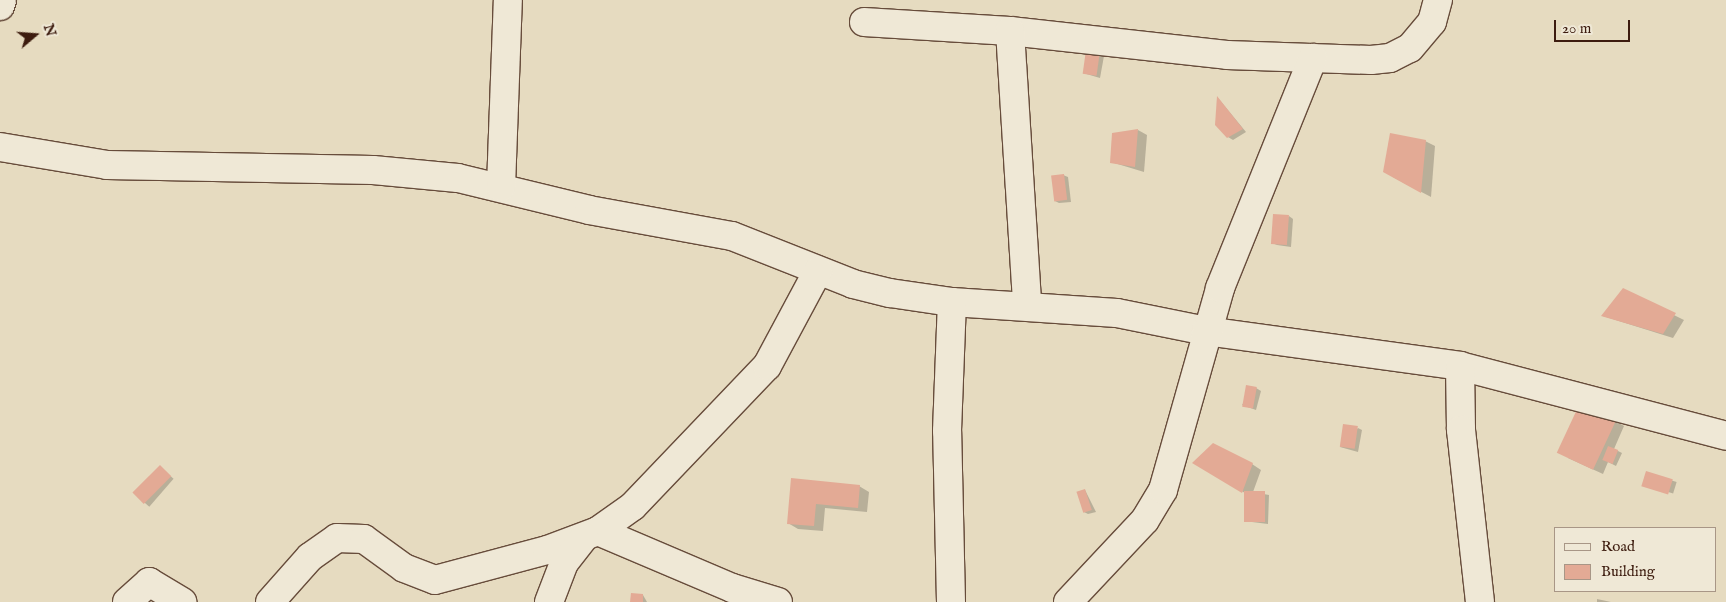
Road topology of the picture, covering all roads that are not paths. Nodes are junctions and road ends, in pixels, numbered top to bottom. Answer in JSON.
{"nodes":[{"id":1,"x":2,"y":0,"type":"edge"},
{"id":2,"x":508,"y":0,"type":"edge"},
{"id":3,"x":1438,"y":0,"type":"edge"},
{"id":4,"x":0,"y":6,"type":"edge"},
{"id":5,"x":864,"y":22,"type":"dead end"},
{"id":6,"x":1010,"y":32,"type":"junction"},
{"id":7,"x":1313,"y":58,"type":"junction"},
{"id":8,"x":0,"y":147,"type":"edge"},
{"id":9,"x":500,"y":187,"type":"junction"},
{"id":10,"x":818,"y":271,"type":"junction"},
{"id":11,"x":952,"y":302,"type":"junction"},
{"id":12,"x":1027,"y":305,"type":"junction"},
{"id":13,"x":1206,"y":332,"type":"junction"},
{"id":14,"x":1460,"y":366,"type":"junction"},
{"id":15,"x":1726,"y":436,"type":"edge"},
{"id":16,"x":591,"y":534,"type":"junction"},
{"id":17,"x":946,"y":601,"type":"edge"},
{"id":18,"x":127,"y":602,"type":"edge"},
{"id":19,"x":182,"y":602,"type":"edge"},
{"id":20,"x":270,"y":602,"type":"edge"},
{"id":21,"x":549,"y":602,"type":"edge"},
{"id":22,"x":778,"y":602,"type":"edge"},
{"id":23,"x":1068,"y":602,"type":"edge"},
{"id":24,"x":1480,"y":602,"type":"edge"}],
"edges":[{"from":1,"to":4,"type":"street"},
{"from":2,"to":9,"type":"street"},
{"from":3,"to":7,"type":"street"},
{"from":5,"to":6,"type":"street"},
{"from":6,"to":7,"type":"street"},
{"from":6,"to":12,"type":"street"},
{"from":7,"to":13,"type":"street"},
{"from":8,"to":9,"type":"street"},
{"from":9,"to":10,"type":"street"},
{"from":10,"to":11,"type":"street"},
{"from":10,"to":16,"type":"street"},
{"from":11,"to":12,"type":"street"},
{"from":11,"to":17,"type":"street"},
{"from":12,"to":13,"type":"street"},
{"from":13,"to":14,"type":"street"},
{"from":13,"to":23,"type":"street"},
{"from":14,"to":15,"type":"street"},
{"from":14,"to":24,"type":"street"},
{"from":16,"to":20,"type":"street"},
{"from":16,"to":21,"type":"street"},
{"from":16,"to":22,"type":"street"},
{"from":18,"to":19,"type":"street"}]}
